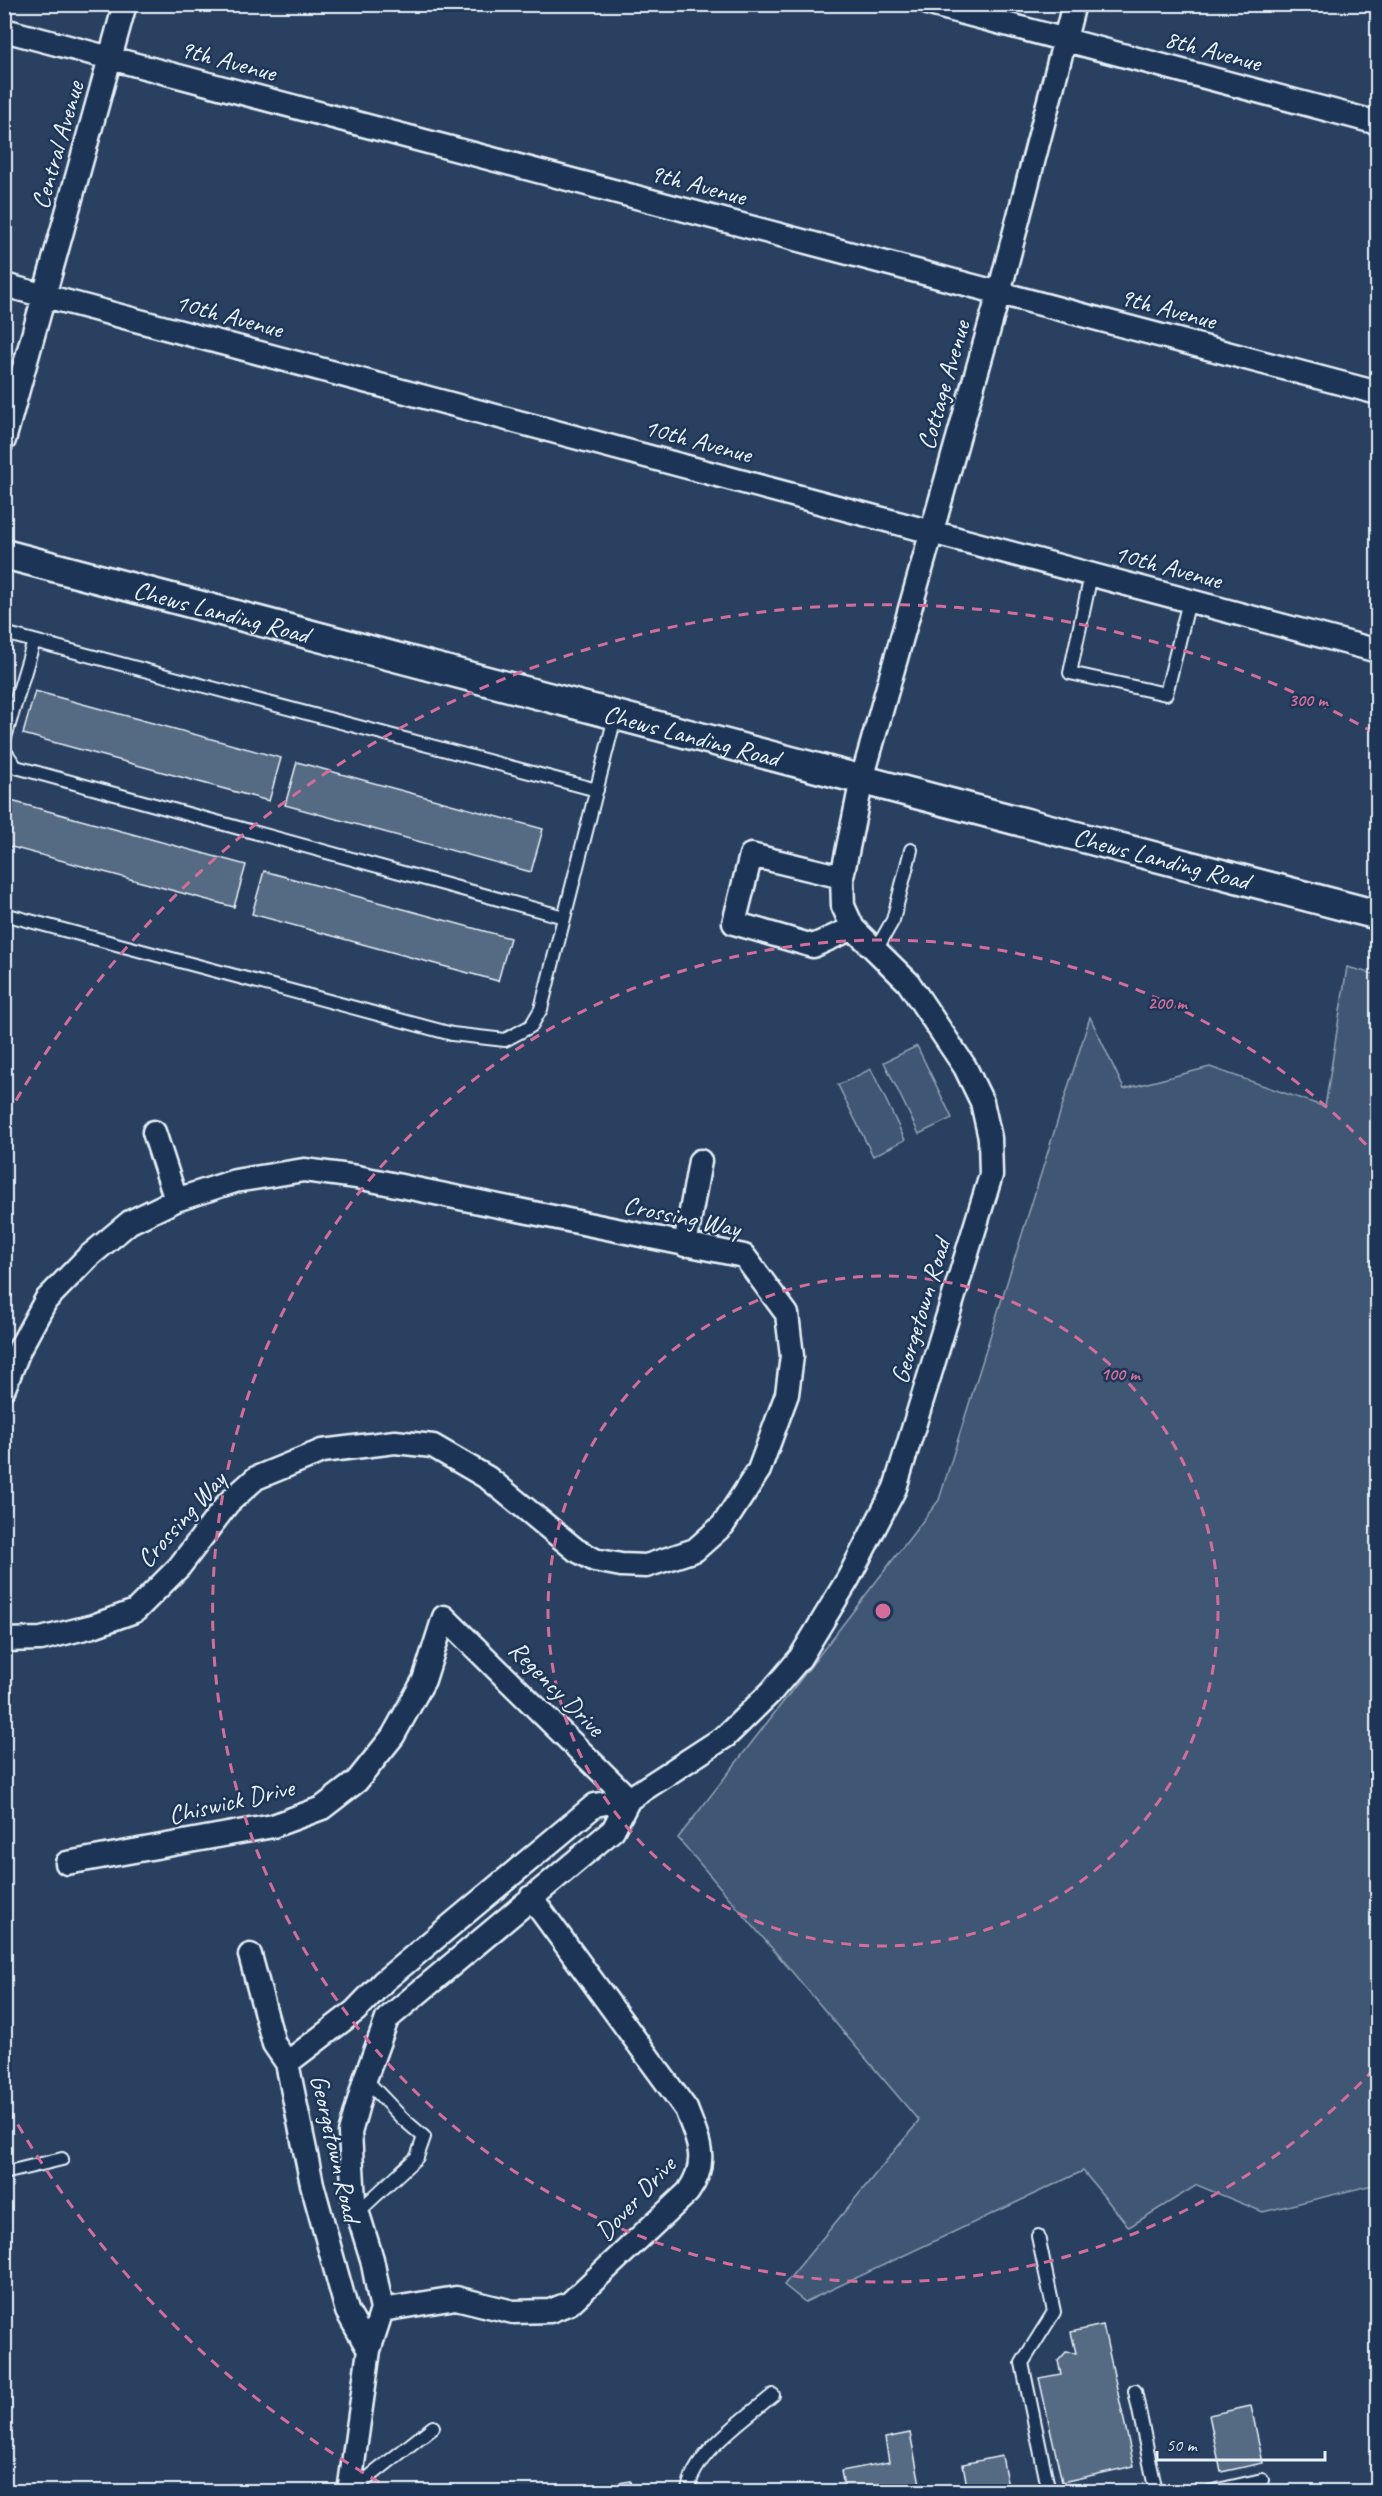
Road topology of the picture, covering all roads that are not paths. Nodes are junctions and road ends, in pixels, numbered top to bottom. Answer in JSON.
{"nodes":[{"id":1,"x":125,"y":4,"type":"edge"},
{"id":2,"x":930,"y":4,"type":"edge"},
{"id":3,"x":1074,"y":4,"type":"edge"},
{"id":4,"x":4,"y":30,"type":"edge"},
{"id":5,"x":1065,"y":40,"type":"junction"},
{"id":6,"x":111,"y":58,"type":"junction"},
{"id":7,"x":1377,"y":123,"type":"edge"},
{"id":8,"x":4,"y":285,"type":"edge"},
{"id":9,"x":999,"y":293,"type":"junction"},
{"id":10,"x":45,"y":296,"type":"junction"},
{"id":11,"x":1377,"y":393,"type":"edge"},
{"id":12,"x":4,"y":440,"type":"edge"},
{"id":13,"x":930,"y":532,"type":"junction"},
{"id":14,"x":4,"y":554,"type":"edge"},
{"id":15,"x":1090,"y":575,"type":"junction"},
{"id":16,"x":1189,"y":601,"type":"junction"},
{"id":17,"x":4,"y":633,"type":"edge"},
{"id":18,"x":34,"y":641,"type":"junction"},
{"id":19,"x":1377,"y":651,"type":"edge"},
{"id":20,"x":615,"y":717,"type":"junction"},
{"id":21,"x":4,"y":741,"type":"edge"},
{"id":22,"x":4,"y":750,"type":"edge"},
{"id":23,"x":862,"y":779,"type":"junction"},
{"id":24,"x":597,"y":790,"type":"junction"},
{"id":25,"x":911,"y":850,"type":"dead end"},
{"id":26,"x":842,"y":877,"type":"junction"},
{"id":27,"x":4,"y":914,"type":"edge"},
{"id":28,"x":1377,"y":915,"type":"edge"},
{"id":29,"x":564,"y":917,"type":"junction"},
{"id":30,"x":853,"y":928,"type":"junction"},
{"id":31,"x":876,"y":950,"type":"junction"},
{"id":32,"x":154,"y":1132,"type":"dead end"},
{"id":33,"x":700,"y":1161,"type":"dead end"},
{"id":34,"x":176,"y":1200,"type":"junction"},
{"id":35,"x":685,"y":1245,"type":"junction"},
{"id":36,"x":4,"y":1388,"type":"edge"},
{"id":37,"x":444,"y":1617,"type":"joint"},
{"id":38,"x":4,"y":1640,"type":"edge"},
{"id":39,"x":629,"y":1799,"type":"junction"},
{"id":40,"x":67,"y":1863,"type":"dead end"},
{"id":41,"x":531,"y":1898,"type":"junction"},
{"id":42,"x":250,"y":1955,"type":"dead end"},
{"id":43,"x":370,"y":1999,"type":"junction"},
{"id":44,"x":387,"y":2019,"type":"junction"},
{"id":45,"x":287,"y":2063,"type":"junction"},
{"id":46,"x":365,"y":2079,"type":"junction"},
{"id":47,"x":62,"y":2159,"type":"dead end"},
{"id":48,"x":4,"y":2173,"type":"edge"},
{"id":49,"x":358,"y":2212,"type":"junction"},
{"id":50,"x":1038,"y":2236,"type":"dead end"},
{"id":51,"x":382,"y":2310,"type":"junction"},
{"id":52,"x":369,"y":2350,"type":"junction"},
{"id":53,"x":1135,"y":2391,"type":"dead end"},
{"id":54,"x":773,"y":2395,"type":"dead end"},
{"id":55,"x":433,"y":2427,"type":"dead end"},
{"id":56,"x":1262,"y":2481,"type":"dead end"},
{"id":57,"x":349,"y":2492,"type":"edge"},
{"id":58,"x":688,"y":2492,"type":"edge"},
{"id":59,"x":1049,"y":2492,"type":"edge"},
{"id":60,"x":1156,"y":2492,"type":"edge"},
{"id":61,"x":1209,"y":2492,"type":"edge"}],
"edges":[{"from":1,"to":6,"type":"street","name":"Central Avenue"},
{"from":2,"to":5,"type":"street","name":"8th Avenue"},
{"from":3,"to":5,"type":"street","name":"Cottage Avenue"},
{"from":4,"to":6,"type":"street","name":"9th Avenue"},
{"from":5,"to":7,"type":"street","name":"8th Avenue"},
{"from":5,"to":9,"type":"street","name":"Cottage Avenue"},
{"from":6,"to":9,"type":"street","name":"9th Avenue"},
{"from":6,"to":10,"type":"street","name":"Central Avenue"},
{"from":8,"to":10,"type":"street","name":"10th Avenue"},
{"from":9,"to":11,"type":"street","name":"9th Avenue"},
{"from":9,"to":13,"type":"street","name":"Cottage Avenue"},
{"from":10,"to":12,"type":"street","name":"Central Avenue"},
{"from":10,"to":13,"type":"street","name":"10th Avenue"},
{"from":13,"to":15,"type":"street","name":"10th Avenue"},
{"from":13,"to":23,"type":"street","name":"Cottage Avenue"},
{"from":14,"to":20,"type":"street","name":"Chews Landing Road"},
{"from":15,"to":16,"type":"street","name":"10th Avenue"},
{"from":15,"to":16,"type":"lane"},
{"from":16,"to":19,"type":"street","name":"10th Avenue"},
{"from":17,"to":18,"type":"lane"},
{"from":18,"to":21,"type":"lane"},
{"from":18,"to":24,"type":"lane"},
{"from":20,"to":23,"type":"street","name":"Chews Landing Road"},
{"from":20,"to":24,"type":"lane"},
{"from":22,"to":29,"type":"lane"},
{"from":23,"to":26,"type":"street","name":"Georgetown Road"},
{"from":23,"to":28,"type":"street","name":"Chews Landing Road"},
{"from":24,"to":29,"type":"lane"},
{"from":25,"to":31,"type":"lane"},
{"from":26,"to":30,"type":"street","name":"Georgetown Road"},
{"from":26,"to":30,"type":"street"},
{"from":27,"to":29,"type":"lane"},
{"from":30,"to":31,"type":"street","name":"Georgetown Road"},
{"from":31,"to":39,"type":"street","name":"Georgetown Road"},
{"from":32,"to":34,"type":"street"},
{"from":33,"to":35,"type":"street"},
{"from":34,"to":35,"type":"street","name":"Crossing Way"},
{"from":34,"to":36,"type":"street","name":"Crossing Way"},
{"from":35,"to":38,"type":"street","name":"Crossing Way"},
{"from":37,"to":39,"type":"street","name":"Regency Drive"},
{"from":37,"to":40,"type":"street","name":"Chiswick Drive"},
{"from":39,"to":41,"type":"street","name":"Georgetown Road"},
{"from":39,"to":43,"type":"street","name":"Georgetown Road"},
{"from":41,"to":44,"type":"street","name":"Georgetown Road"},
{"from":41,"to":51,"type":"street","name":"Dover Drive"},
{"from":42,"to":45,"type":"street"},
{"from":43,"to":44,"type":"street"},
{"from":43,"to":45,"type":"street","name":"Georgetown Road"},
{"from":44,"to":46,"type":"street","name":"Georgetown Road"},
{"from":45,"to":52,"type":"street","name":"Georgetown Road"},
{"from":46,"to":49,"type":"street","name":"Georgetown Road"},
{"from":46,"to":49,"type":"lane"},
{"from":47,"to":48,"type":"lane"},
{"from":49,"to":51,"type":"street","name":"Georgetown Road"},
{"from":50,"to":59,"type":"lane"},
{"from":51,"to":52,"type":"street"},
{"from":52,"to":57,"type":"street"},
{"from":53,"to":60,"type":"lane"},
{"from":54,"to":58,"type":"lane"},
{"from":55,"to":57,"type":"lane"},
{"from":56,"to":61,"type":"lane"}]}
